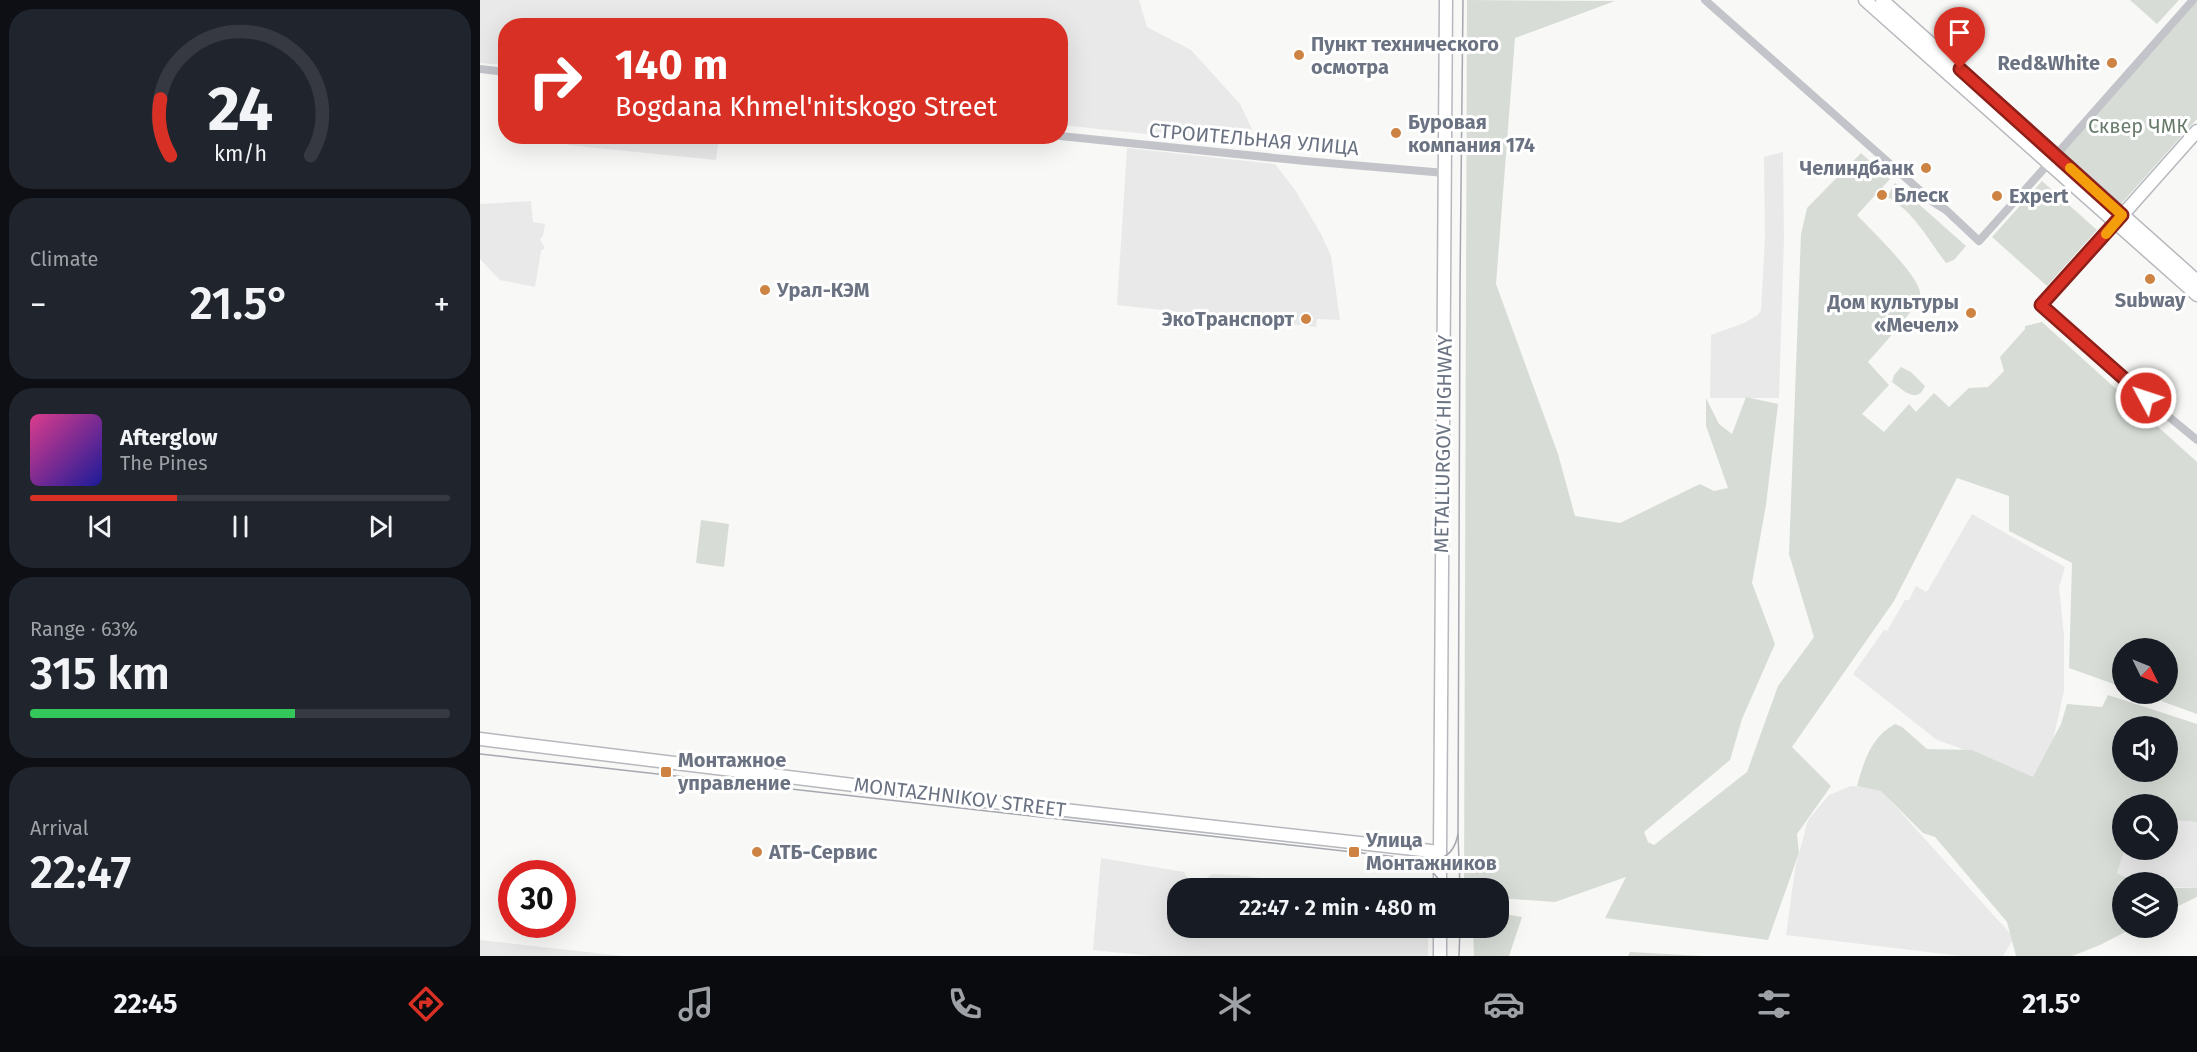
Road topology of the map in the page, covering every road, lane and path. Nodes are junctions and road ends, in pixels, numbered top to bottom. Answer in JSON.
{"nodes":[{"id":1,"x":1446,"y":0,"type":"edge"},
{"id":2,"x":1705,"y":0,"type":"edge"},
{"id":3,"x":1865,"y":0,"type":"edge"},
{"id":4,"x":1882,"y":0,"type":"edge"},
{"id":5,"x":2193,"y":0,"type":"edge"},
{"id":6,"x":480,"y":69,"type":"edge"},
{"id":7,"x":498,"y":71,"type":"edge"},
{"id":8,"x":2197,"y":131,"type":"edge"},
{"id":9,"x":1068,"y":137,"type":"edge"},
{"id":10,"x":2052,"y":159,"type":"junction"},
{"id":11,"x":1445,"y":172,"type":"junction"},
{"id":12,"x":2119,"y":219,"type":"junction"},
{"id":13,"x":2197,"y":281,"type":"edge"},
{"id":14,"x":2197,"y":295,"type":"edge"},
{"id":15,"x":2197,"y":440,"type":"edge"},
{"id":16,"x":480,"y":739,"type":"edge"},
{"id":17,"x":1440,"y":852,"type":"junction"},
{"id":18,"x":1440,"y":878,"type":"edge"},
{"id":19,"x":1440,"y":938,"type":"edge"},
{"id":20,"x":1440,"y":956,"type":"edge"}],
"edges":[{"from":1,"to":11,"type":"main road","name":"METALLURGOV HIGHWAY"},
{"from":2,"to":10,"type":"street"},
{"from":3,"to":10,"type":"main road"},
{"from":4,"to":10,"type":"main road"},
{"from":5,"to":10,"type":"street"},
{"from":6,"to":7,"type":"street"},
{"from":8,"to":12,"type":"main road"},
{"from":9,"to":11,"type":"street","name":"СТРОИТЕЛЬНАЯ УЛИЦА"},
{"from":10,"to":12,"type":"main road"},
{"from":11,"to":17,"type":"main road","name":"METALLURGOV HIGHWAY"},
{"from":12,"to":13,"type":"main road"},
{"from":12,"to":14,"type":"main road"},
{"from":12,"to":15,"type":"street"},
{"from":16,"to":17,"type":"main road","name":"MONTAZHNIKOV STREET"},
{"from":17,"to":18,"type":"main road","name":"METALLURGOV HIGHWAY"},
{"from":19,"to":20,"type":"main road"}]}
